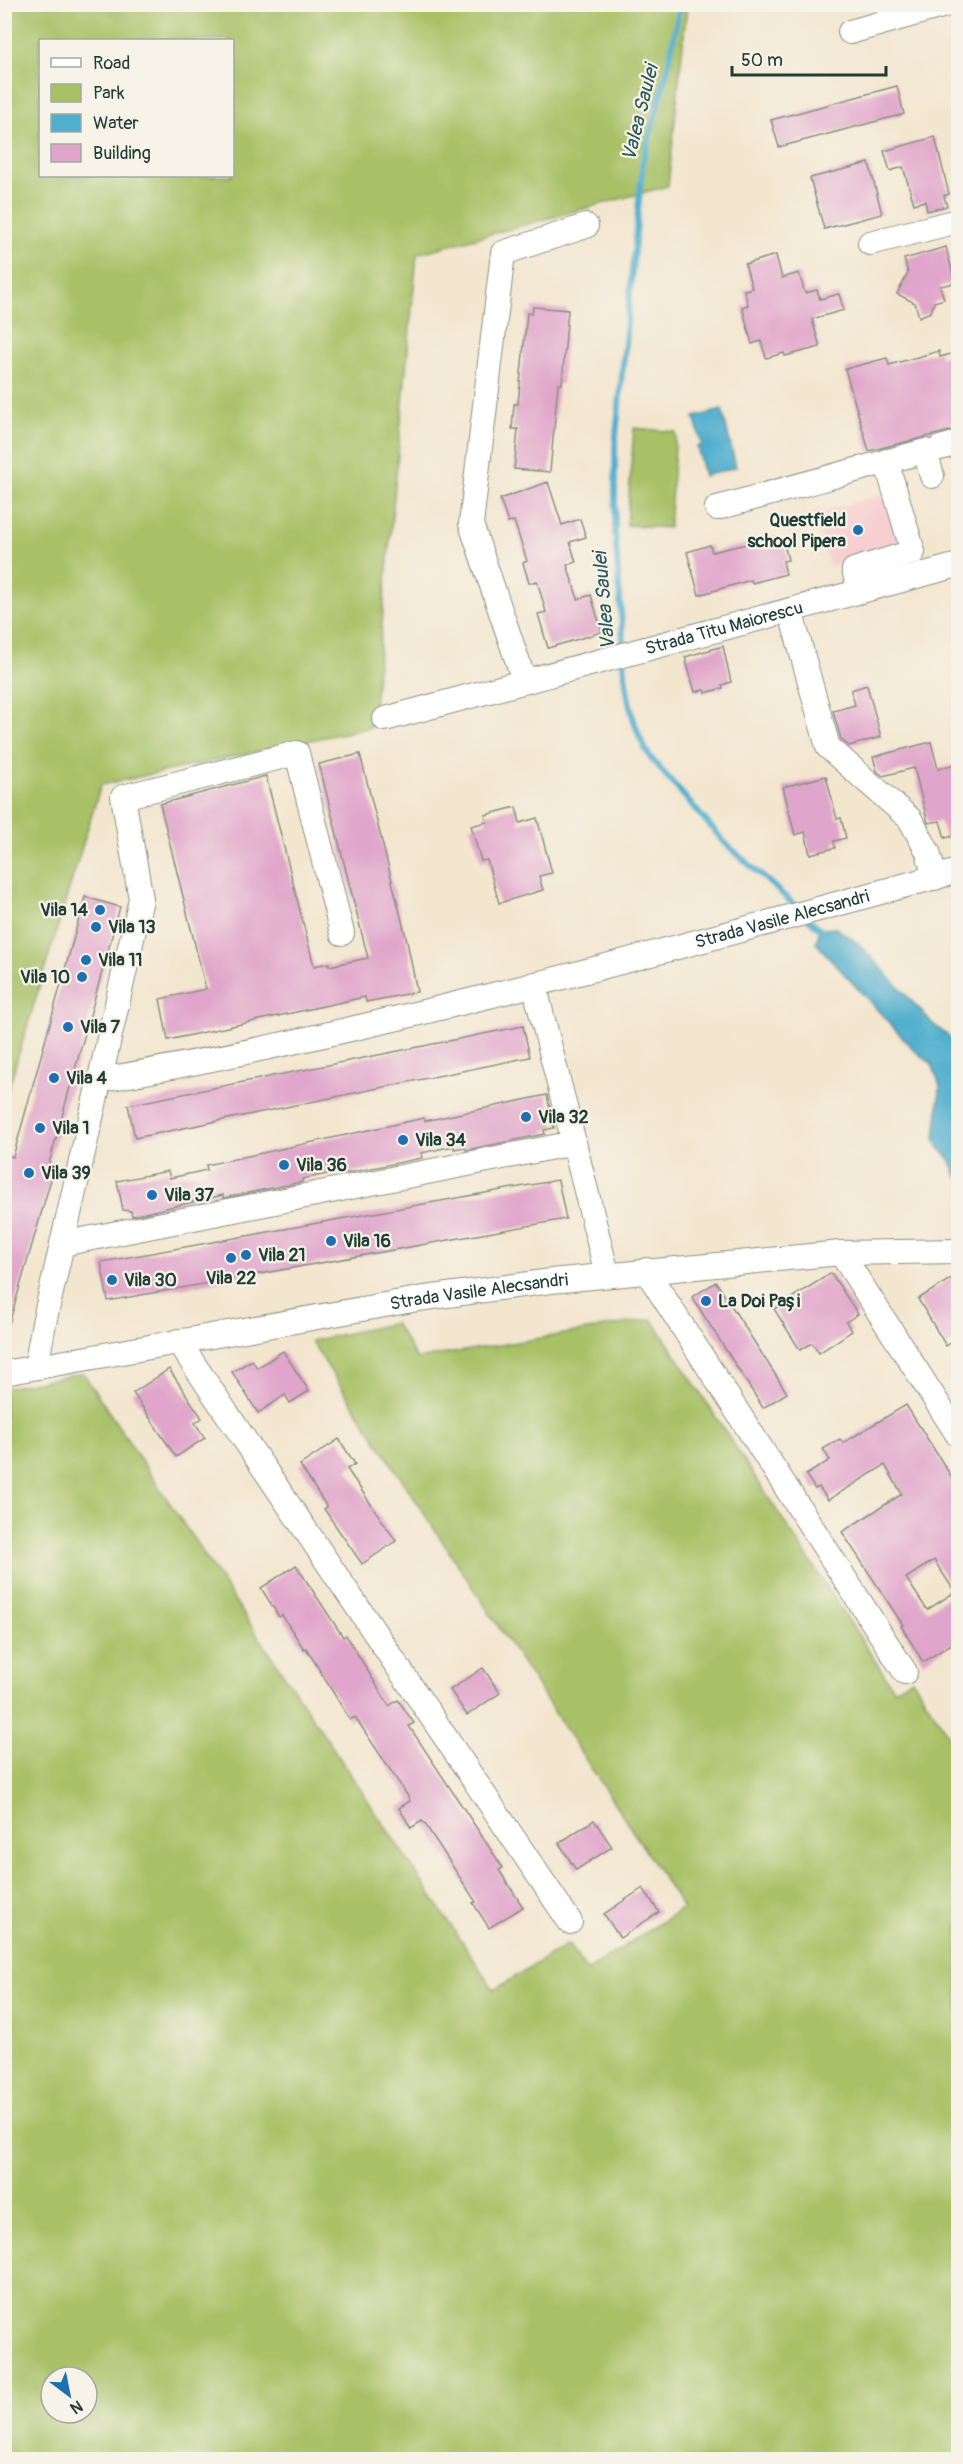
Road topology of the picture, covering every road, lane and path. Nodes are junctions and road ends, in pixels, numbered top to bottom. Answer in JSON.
{"nodes":[{"id":1,"x":949,"y":4,"type":"edge"},
{"id":2,"x":850,"y":32,"type":"dead end"},
{"id":3,"x":958,"y":221,"type":"edge"},
{"id":4,"x":586,"y":226,"type":"dead end"},
{"id":5,"x":870,"y":243,"type":"dead end"},
{"id":6,"x":886,"y":461,"type":"junction"},
{"id":7,"x":932,"y":476,"type":"dead end"},
{"id":8,"x":717,"y":508,"type":"dead end"},
{"id":9,"x":958,"y":565,"type":"edge"},
{"id":10,"x":860,"y":591,"type":"junction"},
{"id":11,"x":790,"y":610,"type":"junction"},
{"id":12,"x":524,"y":680,"type":"junction"},
{"id":13,"x":385,"y":719,"type":"dead end"},
{"id":14,"x":958,"y":872,"type":"edge"},
{"id":15,"x":935,"y":878,"type":"junction"},
{"id":16,"x":342,"y":933,"type":"dead end"},
{"id":17,"x":534,"y":984,"type":"junction"},
{"id":18,"x":101,"y":1080,"type":"junction"},
{"id":19,"x":574,"y":1143,"type":"junction"},
{"id":20,"x":62,"y":1244,"type":"junction"},
{"id":21,"x":958,"y":1251,"type":"edge"},
{"id":22,"x":841,"y":1253,"type":"junction"},
{"id":23,"x":646,"y":1270,"type":"junction"},
{"id":24,"x":606,"y":1274,"type":"junction"},
{"id":25,"x":178,"y":1341,"type":"junction"},
{"id":26,"x":36,"y":1367,"type":"junction"},
{"id":27,"x":4,"y":1373,"type":"edge"},
{"id":28,"x":958,"y":1435,"type":"edge"},
{"id":29,"x":905,"y":1672,"type":"dead end"},
{"id":30,"x":570,"y":1922,"type":"dead end"}],
"edges":[{"from":1,"to":2,"type":"street"},
{"from":3,"to":5,"type":"street"},
{"from":4,"to":12,"type":"street"},
{"from":6,"to":7,"type":"street"},
{"from":6,"to":8,"type":"street"},
{"from":6,"to":10,"type":"street"},
{"from":9,"to":10,"type":"street","name":"Strada Titu Maiorescu"},
{"from":10,"to":11,"type":"street","name":"Strada Titu Maiorescu"},
{"from":11,"to":12,"type":"street","name":"Strada Titu Maiorescu"},
{"from":11,"to":15,"type":"street"},
{"from":12,"to":13,"type":"street","name":"Strada Titu Maiorescu"},
{"from":14,"to":15,"type":"street","name":"Strada Vasile Alecsandri"},
{"from":15,"to":17,"type":"street","name":"Strada Vasile Alecsandri"},
{"from":16,"to":18,"type":"street"},
{"from":17,"to":18,"type":"street","name":"Strada Vasile Alecsandri"},
{"from":17,"to":19,"type":"street"},
{"from":18,"to":20,"type":"street"},
{"from":19,"to":20,"type":"street"},
{"from":19,"to":24,"type":"street"},
{"from":20,"to":26,"type":"street"},
{"from":21,"to":22,"type":"street","name":"Strada Vasile Alecsandri"},
{"from":22,"to":23,"type":"street","name":"Strada Vasile Alecsandri"},
{"from":22,"to":28,"type":"street"},
{"from":23,"to":24,"type":"street","name":"Strada Vasile Alecsandri"},
{"from":23,"to":29,"type":"street"},
{"from":24,"to":25,"type":"street","name":"Strada Vasile Alecsandri"},
{"from":25,"to":26,"type":"street","name":"Strada Vasile Alecsandri"},
{"from":25,"to":30,"type":"street"},
{"from":26,"to":27,"type":"street","name":"Strada Vasile Alecsandri"}]}
